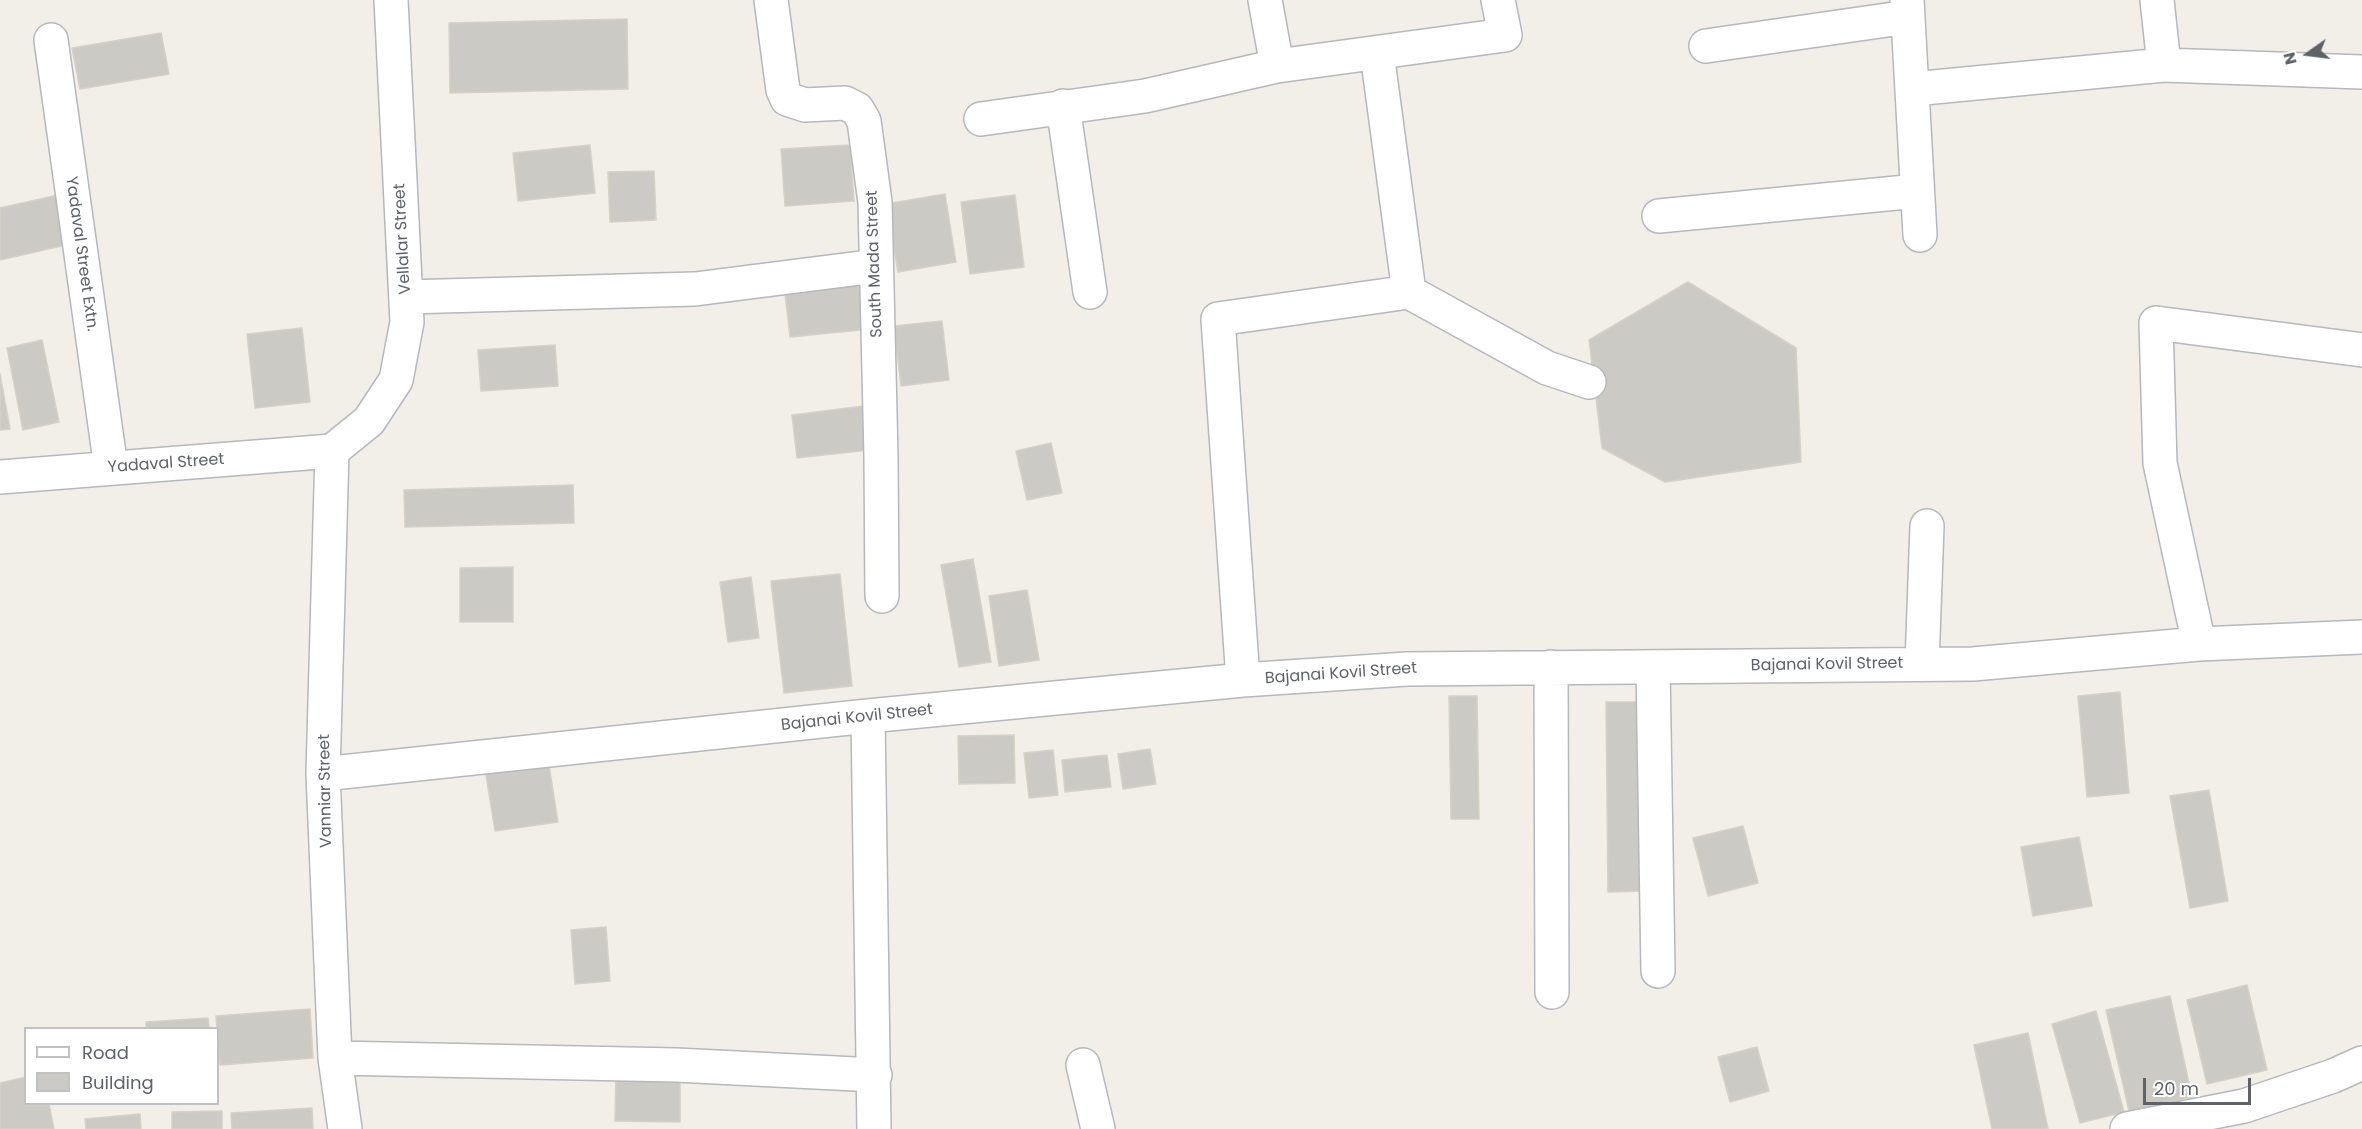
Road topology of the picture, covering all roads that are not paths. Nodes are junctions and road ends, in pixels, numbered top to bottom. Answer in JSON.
{"nodes":[{"id":1,"x":391,"y":0,"type":"edge"},
{"id":2,"x":771,"y":0,"type":"edge"},
{"id":3,"x":1265,"y":0,"type":"edge"},
{"id":4,"x":1498,"y":0,"type":"edge"},
{"id":5,"x":2157,"y":0,"type":"edge"},
{"id":6,"x":1907,"y":9,"type":"edge"},
{"id":7,"x":51,"y":40,"type":"dead end"},
{"id":8,"x":1706,"y":46,"type":"dead end"},
{"id":9,"x":1377,"y":53,"type":"junction"},
{"id":10,"x":2164,"y":65,"type":"junction"},
{"id":11,"x":1277,"y":66,"type":"junction"},
{"id":12,"x":2362,"y":72,"type":"edge"},
{"id":13,"x":1913,"y":89,"type":"junction"},
{"id":14,"x":1063,"y":106,"type":"junction"},
{"id":15,"x":981,"y":119,"type":"dead end"},
{"id":16,"x":1917,"y":191,"type":"junction"},
{"id":17,"x":1659,"y":216,"type":"dead end"},
{"id":18,"x":1920,"y":235,"type":"dead end"},
{"id":19,"x":876,"y":266,"type":"junction"},
{"id":20,"x":1089,"y":292,"type":"dead end"},
{"id":21,"x":1409,"y":292,"type":"junction"},
{"id":22,"x":406,"y":297,"type":"junction"},
{"id":23,"x":2362,"y":350,"type":"edge"},
{"id":24,"x":1589,"y":382,"type":"dead end"},
{"id":25,"x":332,"y":451,"type":"junction"},
{"id":26,"x":111,"y":468,"type":"junction"},
{"id":27,"x":0,"y":477,"type":"edge"},
{"id":28,"x":1927,"y":526,"type":"dead end"},
{"id":29,"x":882,"y":596,"type":"dead end"},
{"id":30,"x":2362,"y":637,"type":"edge"},
{"id":31,"x":2199,"y":644,"type":"junction"},
{"id":32,"x":1922,"y":664,"type":"junction"},
{"id":33,"x":1653,"y":667,"type":"junction"},
{"id":34,"x":1551,"y":668,"type":"junction"},
{"id":35,"x":1243,"y":680,"type":"junction"},
{"id":36,"x":868,"y":716,"type":"junction"},
{"id":37,"x":323,"y":774,"type":"junction"},
{"id":38,"x":1658,"y":971,"type":"dead end"},
{"id":39,"x":1552,"y":992,"type":"dead end"},
{"id":40,"x":335,"y":1058,"type":"junction"},
{"id":41,"x":2362,"y":1063,"type":"edge"},
{"id":42,"x":1083,"y":1065,"type":"dead end"},
{"id":43,"x":874,"y":1074,"type":"junction"},
{"id":44,"x":345,"y":1129,"type":"edge"},
{"id":45,"x":874,"y":1129,"type":"edge"},
{"id":46,"x":1098,"y":1129,"type":"edge"},
{"id":47,"x":2127,"y":1129,"type":"edge"}],
"edges":[{"from":1,"to":22,"type":"street","name":"Vellalar Street"},
{"from":2,"to":19,"type":"street","name":"South Mada Street"},
{"from":3,"to":11,"type":"street"},
{"from":4,"to":9,"type":"street"},
{"from":5,"to":10,"type":"street"},
{"from":6,"to":8,"type":"street"},
{"from":6,"to":13,"type":"street"},
{"from":7,"to":26,"type":"street","name":"Yadaval Street Extn."},
{"from":9,"to":11,"type":"street"},
{"from":9,"to":21,"type":"street"},
{"from":10,"to":12,"type":"street"},
{"from":10,"to":13,"type":"street"},
{"from":11,"to":14,"type":"street"},
{"from":13,"to":16,"type":"street"},
{"from":14,"to":15,"type":"street"},
{"from":14,"to":20,"type":"street"},
{"from":16,"to":17,"type":"street"},
{"from":16,"to":18,"type":"street"},
{"from":19,"to":22,"type":"street"},
{"from":19,"to":29,"type":"street","name":"South Mada Street"},
{"from":21,"to":24,"type":"street"},
{"from":21,"to":35,"type":"street"},
{"from":22,"to":25,"type":"street","name":"Vellalar Street"},
{"from":23,"to":31,"type":"street"},
{"from":25,"to":26,"type":"street","name":"Yadaval Street"},
{"from":25,"to":37,"type":"street","name":"Vanniar Street"},
{"from":26,"to":27,"type":"street","name":"Yadaval Street"},
{"from":28,"to":32,"type":"street"},
{"from":30,"to":31,"type":"street","name":"Bajanai Kovil Street"},
{"from":31,"to":32,"type":"street","name":"Bajanai Kovil Street"},
{"from":32,"to":33,"type":"street","name":"Bajanai Kovil Street"},
{"from":33,"to":34,"type":"street","name":"Bajanai Kovil Street"},
{"from":33,"to":38,"type":"street"},
{"from":34,"to":35,"type":"street","name":"Bajanai Kovil Street"},
{"from":34,"to":39,"type":"street"},
{"from":35,"to":36,"type":"street","name":"Bajanai Kovil Street"},
{"from":36,"to":37,"type":"street","name":"Bajanai Kovil Street"},
{"from":36,"to":43,"type":"street"},
{"from":37,"to":40,"type":"street","name":"Vanniar Street"},
{"from":40,"to":43,"type":"street"},
{"from":40,"to":44,"type":"street","name":"Vanniar Street"},
{"from":41,"to":47,"type":"street"},
{"from":42,"to":46,"type":"street"},
{"from":43,"to":45,"type":"street"}]}
